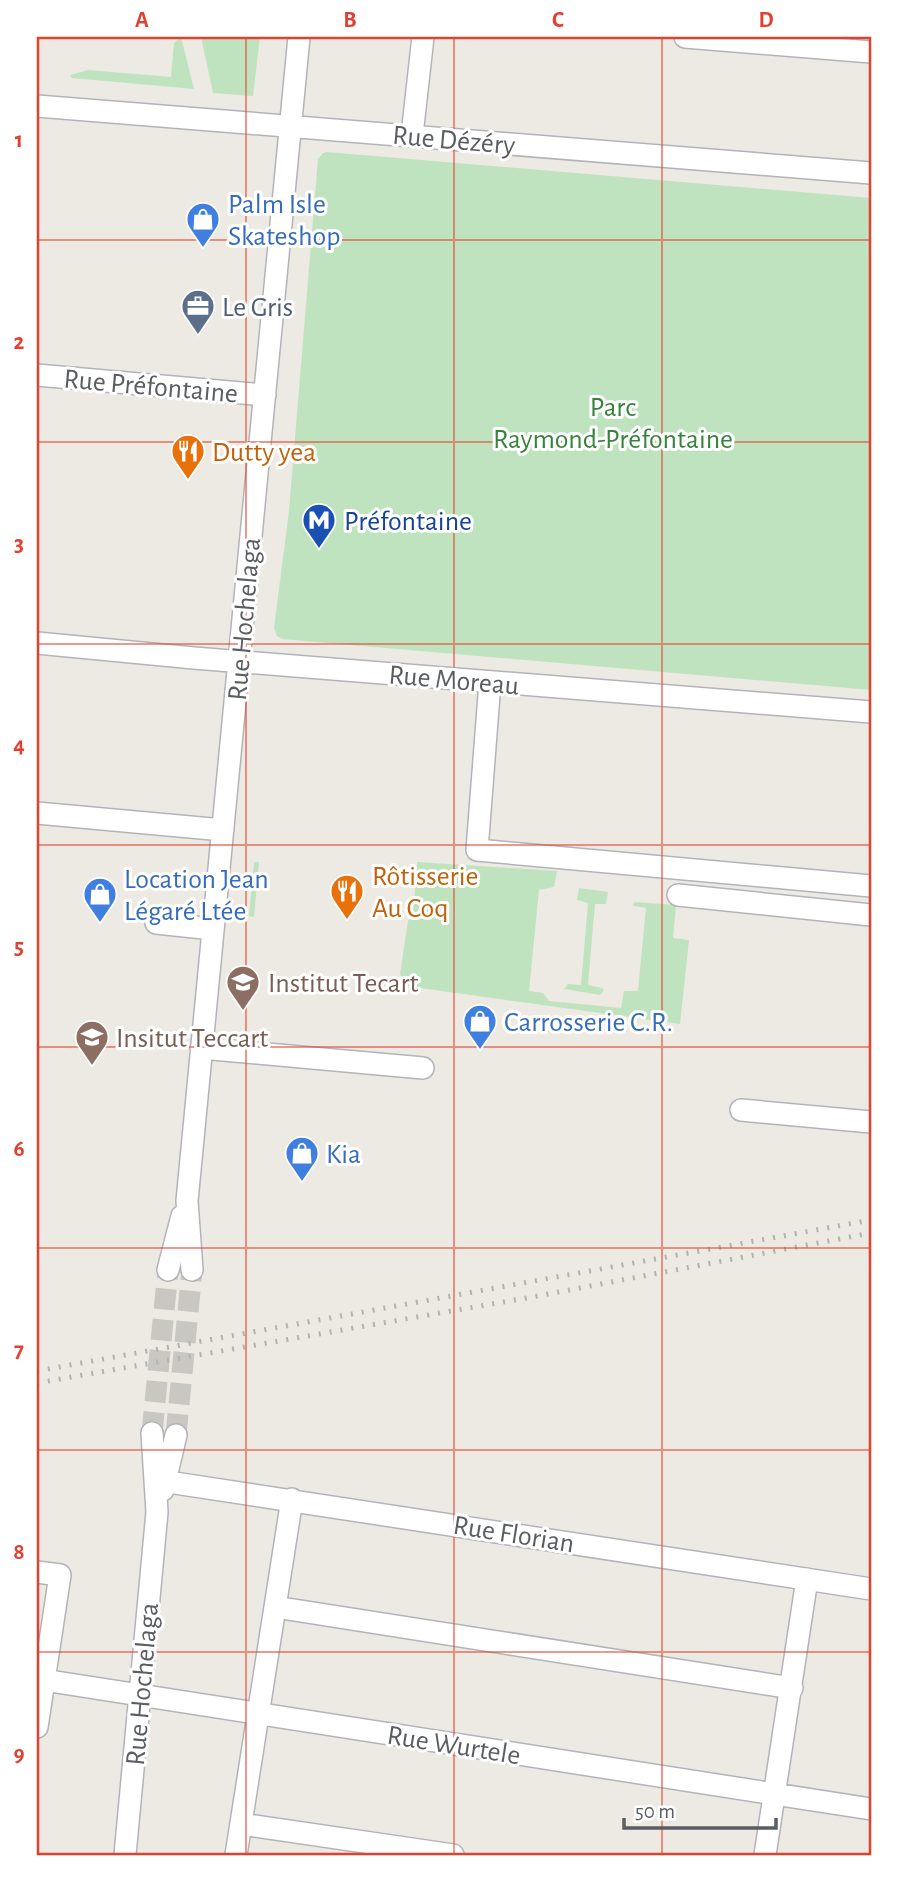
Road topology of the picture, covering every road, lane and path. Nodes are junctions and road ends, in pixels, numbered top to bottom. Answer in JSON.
{"nodes":[{"id":1,"x":299,"y":37,"type":"edge"},
{"id":2,"x":423,"y":37,"type":"edge"},
{"id":3,"x":685,"y":37,"type":"edge"},
{"id":4,"x":871,"y":52,"type":"edge"},
{"id":5,"x":37,"y":106,"type":"edge"},
{"id":6,"x":290,"y":128,"type":"junction"},
{"id":7,"x":412,"y":135,"type":"junction"},
{"id":8,"x":871,"y":173,"type":"edge"},
{"id":9,"x":37,"y":375,"type":"edge"},
{"id":10,"x":265,"y":395,"type":"junction"},
{"id":11,"x":37,"y":643,"type":"edge"},
{"id":12,"x":240,"y":661,"type":"junction"},
{"id":13,"x":490,"y":682,"type":"junction"},
{"id":14,"x":871,"y":712,"type":"edge"},
{"id":15,"x":37,"y":813,"type":"edge"},
{"id":16,"x":223,"y":830,"type":"junction"},
{"id":17,"x":871,"y":886,"type":"edge"},
{"id":18,"x":678,"y":895,"type":"dead end"},
{"id":19,"x":871,"y":915,"type":"edge"},
{"id":20,"x":156,"y":923,"type":"dead end"},
{"id":21,"x":213,"y":929,"type":"junction"},
{"id":22,"x":201,"y":1048,"type":"junction"},
{"id":23,"x":423,"y":1068,"type":"dead end"},
{"id":24,"x":741,"y":1110,"type":"dead end"},
{"id":25,"x":871,"y":1122,"type":"edge"},
{"id":26,"x":187,"y":1201,"type":"junction"},
{"id":27,"x":192,"y":1269,"type":"tunnel mouth"},
{"id":28,"x":168,"y":1270,"type":"tunnel mouth"},
{"id":29,"x":152,"y":1433,"type":"tunnel mouth"},
{"id":30,"x":176,"y":1435,"type":"tunnel mouth"},
{"id":31,"x":160,"y":1481,"type":"junction"},
{"id":32,"x":292,"y":1499,"type":"junction"},
{"id":33,"x":37,"y":1572,"type":"edge"},
{"id":34,"x":807,"y":1579,"type":"junction"},
{"id":35,"x":871,"y":1589,"type":"edge"},
{"id":36,"x":275,"y":1607,"type":"junction"},
{"id":37,"x":41,"y":1680,"type":"edge"},
{"id":38,"x":792,"y":1688,"type":"junction"},
{"id":39,"x":140,"y":1696,"type":"junction"},
{"id":40,"x":258,"y":1714,"type":"junction"},
{"id":41,"x":37,"y":1727,"type":"edge"},
{"id":42,"x":775,"y":1794,"type":"junction"},
{"id":43,"x":871,"y":1809,"type":"edge"},
{"id":44,"x":242,"y":1824,"type":"junction"},
{"id":45,"x":125,"y":1855,"type":"edge"},
{"id":46,"x":236,"y":1855,"type":"edge"},
{"id":47,"x":453,"y":1855,"type":"edge"},
{"id":48,"x":765,"y":1855,"type":"edge"}],
"edges":[{"from":1,"to":6,"type":"street","name":"Rue Hochelaga"},
{"from":2,"to":7,"type":"street"},
{"from":3,"to":4,"type":"street"},
{"from":5,"to":6,"type":"street","name":"Rue Dézéry"},
{"from":6,"to":7,"type":"street","name":"Rue Dézéry"},
{"from":6,"to":10,"type":"street","name":"Rue Hochelaga"},
{"from":7,"to":8,"type":"street","name":"Rue Dézéry"},
{"from":9,"to":10,"type":"street","name":"Rue Préfontaine"},
{"from":10,"to":12,"type":"street","name":"Rue Hochelaga"},
{"from":11,"to":12,"type":"street","name":"Rue Moreau"},
{"from":12,"to":13,"type":"street","name":"Rue Moreau"},
{"from":12,"to":16,"type":"street","name":"Rue Hochelaga"},
{"from":13,"to":14,"type":"street","name":"Rue Moreau"},
{"from":13,"to":17,"type":"street"},
{"from":15,"to":16,"type":"street"},
{"from":16,"to":21,"type":"street","name":"Rue Hochelaga"},
{"from":18,"to":19,"type":"street"},
{"from":20,"to":21,"type":"street"},
{"from":21,"to":22,"type":"street","name":"Rue Hochelaga"},
{"from":22,"to":23,"type":"street"},
{"from":22,"to":26,"type":"street","name":"Rue Hochelaga"},
{"from":24,"to":25,"type":"street"},
{"from":26,"to":27,"type":"street","name":"Rue Hochelaga"},
{"from":26,"to":28,"type":"street","name":"Rue Hochelaga"},
{"from":29,"to":31,"type":"street","name":"Rue Hochelaga"},
{"from":30,"to":31,"type":"street","name":"Rue Hochelaga"},
{"from":31,"to":32,"type":"street","name":"Rue Florian"},
{"from":31,"to":39,"type":"street","name":"Rue Hochelaga"},
{"from":32,"to":34,"type":"street","name":"Rue Florian"},
{"from":32,"to":36,"type":"street"},
{"from":33,"to":37,"type":"street"},
{"from":34,"to":35,"type":"street","name":"Rue Florian"},
{"from":34,"to":38,"type":"street"},
{"from":36,"to":38,"type":"street"},
{"from":36,"to":40,"type":"street"},
{"from":37,"to":39,"type":"street","name":"Rue Wurtele"},
{"from":37,"to":41,"type":"street"},
{"from":38,"to":42,"type":"street"},
{"from":39,"to":40,"type":"street","name":"Rue Wurtele"},
{"from":39,"to":45,"type":"street","name":"Rue Hochelaga"},
{"from":40,"to":42,"type":"street","name":"Rue Wurtele"},
{"from":40,"to":44,"type":"street"},
{"from":42,"to":43,"type":"street","name":"Rue Wurtele"},
{"from":42,"to":48,"type":"street"},
{"from":44,"to":46,"type":"street"},
{"from":44,"to":47,"type":"street"}]}
